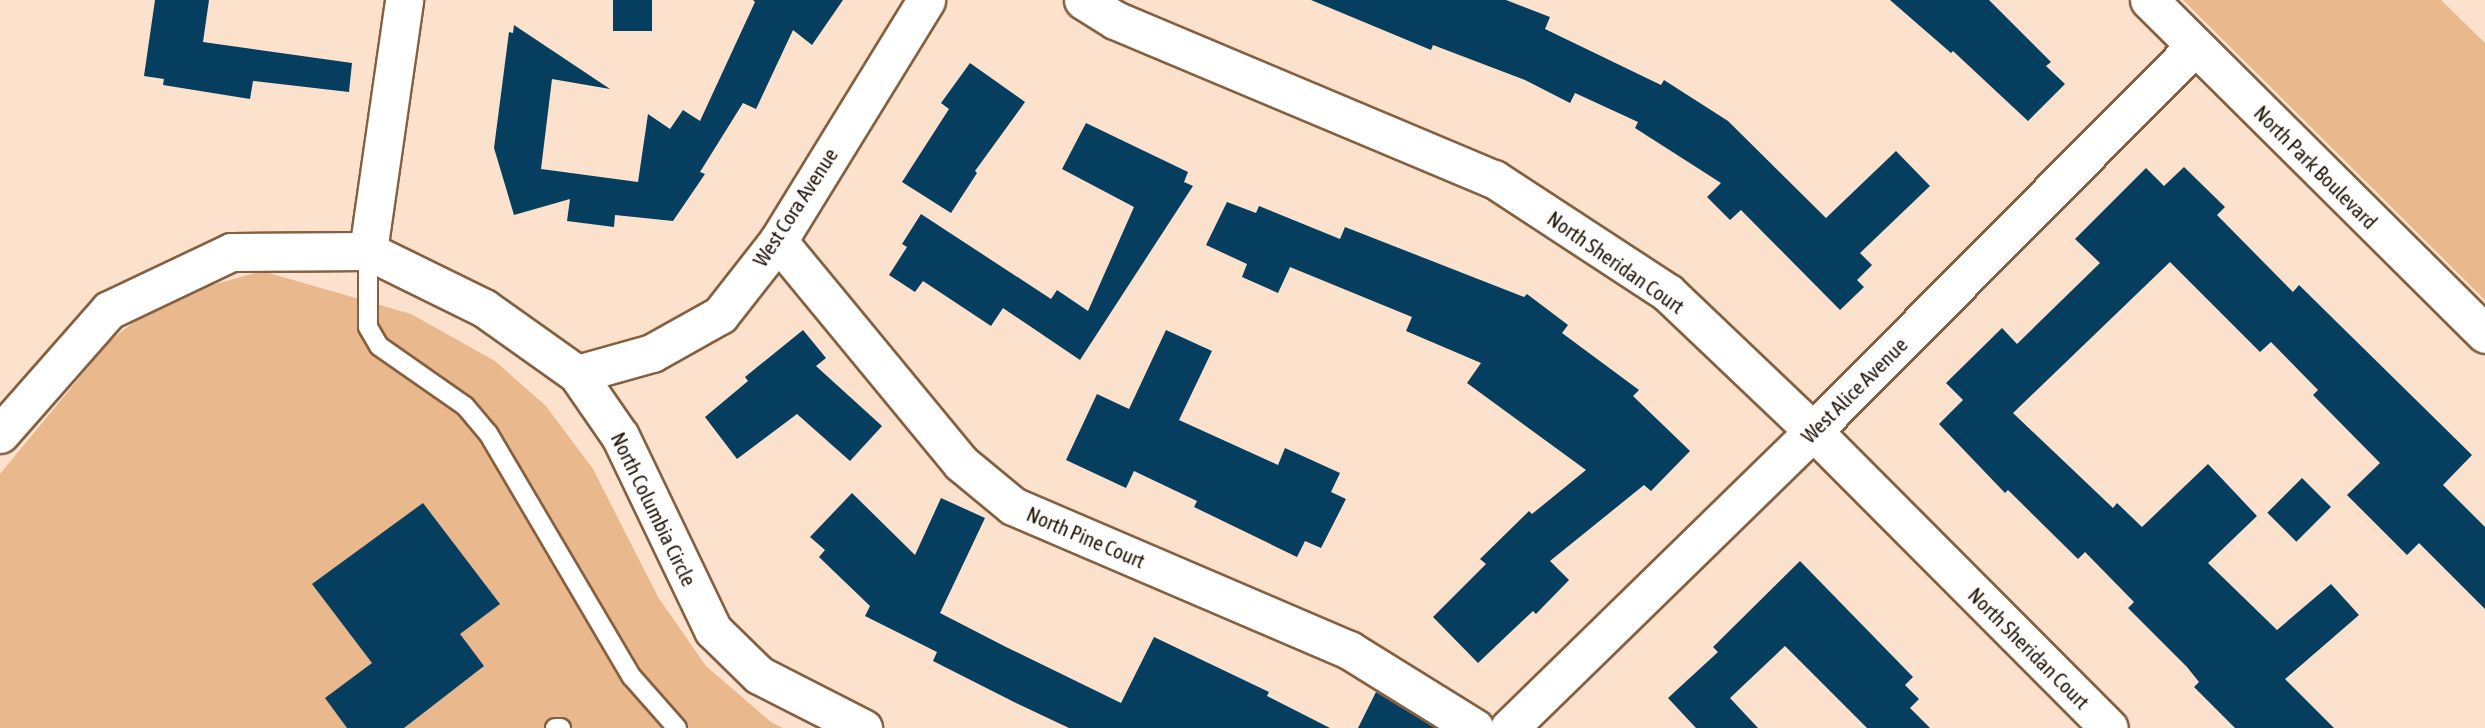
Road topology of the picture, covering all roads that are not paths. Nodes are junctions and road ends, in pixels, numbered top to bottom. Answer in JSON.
{"nodes":[{"id":1,"x":404,"y":0,"type":"edge"},
{"id":2,"x":926,"y":0,"type":"edge"},
{"id":3,"x":1083,"y":0,"type":"edge"},
{"id":4,"x":2149,"y":0,"type":"edge"},
{"id":5,"x":2194,"y":47,"type":"junction"},
{"id":6,"x":778,"y":241,"type":"junction"},
{"id":7,"x":368,"y":251,"type":"junction"},
{"id":8,"x":2485,"y":334,"type":"edge"},
{"id":9,"x":577,"y":374,"type":"junction"},
{"id":10,"x":1813,"y":431,"type":"junction"},
{"id":11,"x":0,"y":434,"type":"edge"},
{"id":12,"x":555,"y":728,"type":"edge"},
{"id":13,"x":561,"y":728,"type":"edge"},
{"id":14,"x":677,"y":728,"type":"edge"},
{"id":15,"x":863,"y":728,"type":"edge"},
{"id":16,"x":1475,"y":728,"type":"edge"},
{"id":17,"x":1509,"y":728,"type":"edge"},
{"id":18,"x":2109,"y":728,"type":"edge"}],
"edges":[{"from":1,"to":7,"type":"street"},
{"from":2,"to":6,"type":"street","name":"West Cora Avenue"},
{"from":3,"to":10,"type":"street","name":"North Sheridan Court"},
{"from":4,"to":5,"type":"street","name":"North Park Boulevard"},
{"from":5,"to":8,"type":"street","name":"North Park Boulevard"},
{"from":5,"to":10,"type":"street","name":"West Alice Avenue"},
{"from":6,"to":9,"type":"street","name":"West Cora Avenue"},
{"from":6,"to":16,"type":"street","name":"North Pine Court"},
{"from":7,"to":9,"type":"street","name":"North Columbia Circle"},
{"from":7,"to":11,"type":"street"},
{"from":7,"to":14,"type":"lane"},
{"from":9,"to":15,"type":"street","name":"North Columbia Circle"},
{"from":10,"to":17,"type":"street","name":"West Alice Avenue"},
{"from":10,"to":18,"type":"street","name":"North Sheridan Court"},
{"from":12,"to":13,"type":"lane"}]}
